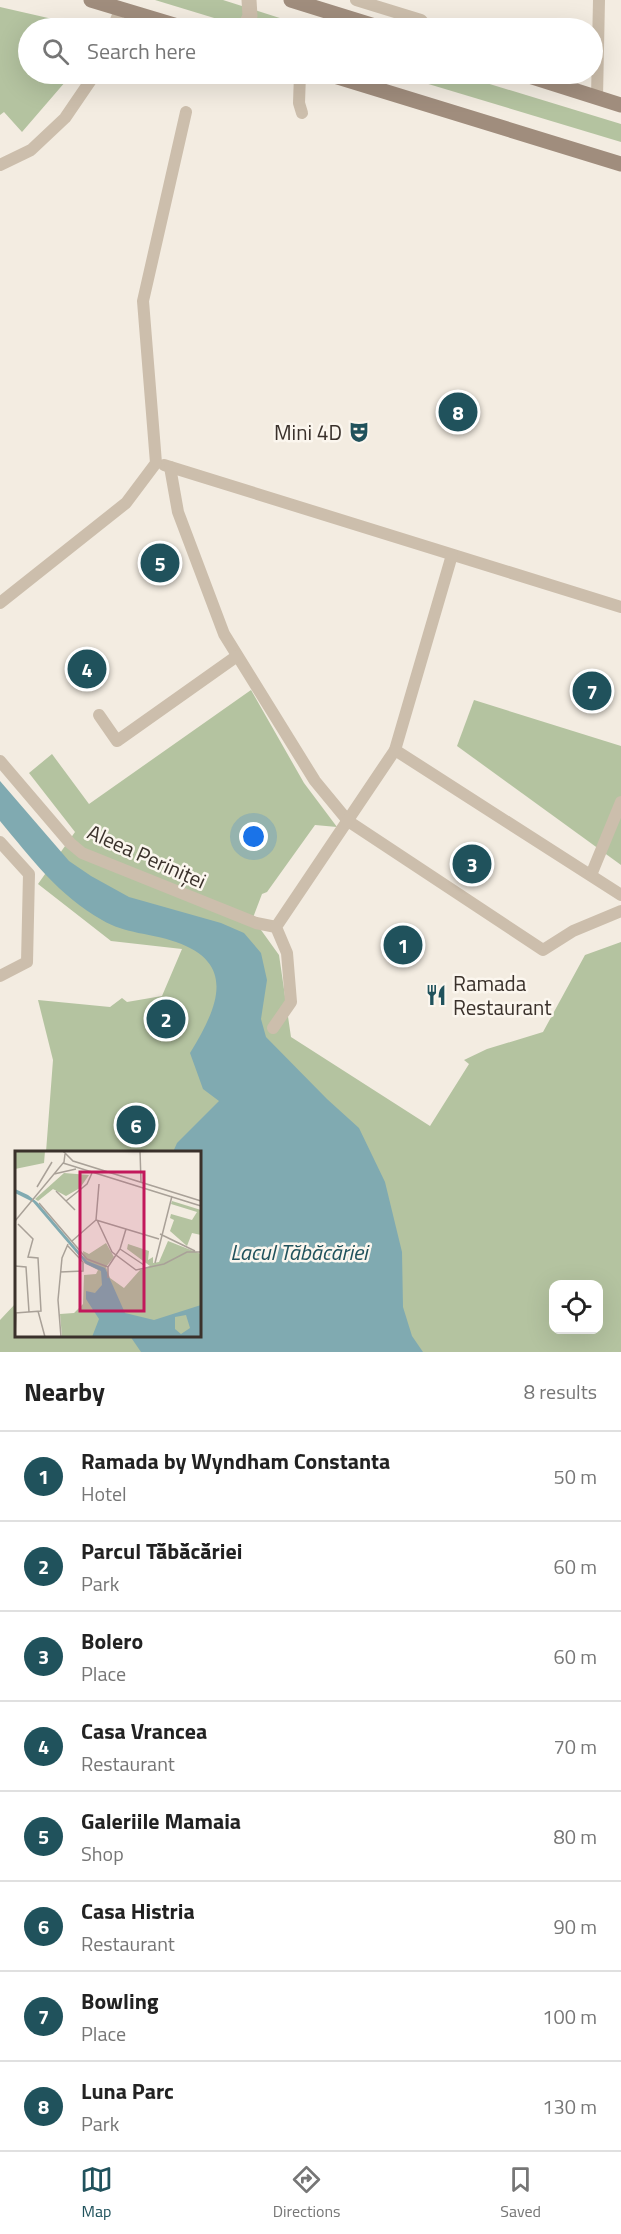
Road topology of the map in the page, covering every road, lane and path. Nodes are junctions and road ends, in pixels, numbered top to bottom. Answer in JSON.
{"nodes":[{"id":1,"x":89,"y":0,"type":"edge"},
{"id":2,"x":249,"y":0,"type":"edge"},
{"id":3,"x":291,"y":0,"type":"edge"},
{"id":4,"x":356,"y":0,"type":"edge"},
{"id":5,"x":599,"y":0,"type":"edge"},
{"id":6,"x":120,"y":10,"type":"junction"},
{"id":7,"x":117,"y":18,"type":"edge"},
{"id":8,"x":148,"y":18,"type":"edge"},
{"id":9,"x":249,"y":18,"type":"edge"},
{"id":10,"x":349,"y":18,"type":"edge"},
{"id":11,"x":414,"y":18,"type":"edge"},
{"id":12,"x":599,"y":18,"type":"edge"},
{"id":13,"x":87,"y":84,"type":"edge"},
{"id":14,"x":300,"y":84,"type":"edge"},
{"id":15,"x":361,"y":84,"type":"edge"},
{"id":16,"x":555,"y":84,"type":"edge"},
{"id":17,"x":597,"y":84,"type":"edge"},
{"id":18,"x":597,"y":97,"type":"junction"},
{"id":19,"x":621,"y":105,"type":"edge"},
{"id":20,"x":186,"y":112,"type":"dead end"},
{"id":21,"x":302,"y":113,"type":"dead end"},
{"id":22,"x":621,"y":164,"type":"edge"},
{"id":23,"x":0,"y":165,"type":"edge"},
{"id":24,"x":156,"y":463,"type":"junction"},
{"id":25,"x":170,"y":467,"type":"junction"},
{"id":26,"x":452,"y":555,"type":"junction"},
{"id":27,"x":0,"y":603,"type":"edge"},
{"id":28,"x":621,"y":608,"type":"edge"},
{"id":29,"x":237,"y":656,"type":"junction"},
{"id":30,"x":99,"y":715,"type":"dead end"},
{"id":31,"x":395,"y":750,"type":"junction"},
{"id":32,"x":0,"y":761,"type":"edge"},
{"id":33,"x":621,"y":802,"type":"edge"},
{"id":34,"x":348,"y":821,"type":"junction"},
{"id":35,"x":0,"y":842,"type":"edge"},
{"id":36,"x":591,"y":875,"type":"junction"},
{"id":37,"x":621,"y":895,"type":"edge"},
{"id":38,"x":621,"y":911,"type":"edge"},
{"id":39,"x":276,"y":927,"type":"junction"},
{"id":40,"x":0,"y":976,"type":"edge"},
{"id":41,"x":273,"y":1028,"type":"dead end"}],
"edges":[{"from":1,"to":6,"type":"main road"},
{"from":2,"to":9,"type":"street"},
{"from":3,"to":10,"type":"main road"},
{"from":4,"to":11,"type":"lane"},
{"from":5,"to":12,"type":"lane"},
{"from":6,"to":7,"type":"lane"},
{"from":6,"to":8,"type":"main road"},
{"from":13,"to":23,"type":"lane"},
{"from":14,"to":21,"type":"lane"},
{"from":15,"to":22,"type":"main road"},
{"from":16,"to":18,"type":"main road"},
{"from":17,"to":18,"type":"lane"},
{"from":18,"to":19,"type":"main road"},
{"from":20,"to":24,"type":"lane"},
{"from":24,"to":25,"type":"lane"},
{"from":24,"to":27,"type":"lane"},
{"from":25,"to":26,"type":"lane"},
{"from":25,"to":29,"type":"lane"},
{"from":26,"to":28,"type":"lane"},
{"from":26,"to":31,"type":"lane"},
{"from":29,"to":30,"type":"lane"},
{"from":29,"to":34,"type":"lane"},
{"from":31,"to":34,"type":"lane"},
{"from":31,"to":36,"type":"lane"},
{"from":32,"to":39,"type":"lane","name":"Aleea Periniței"},
{"from":33,"to":36,"type":"lane"},
{"from":34,"to":38,"type":"lane"},
{"from":34,"to":39,"type":"lane"},
{"from":35,"to":40,"type":"lane"},
{"from":36,"to":37,"type":"lane"},
{"from":39,"to":41,"type":"lane"}]}
